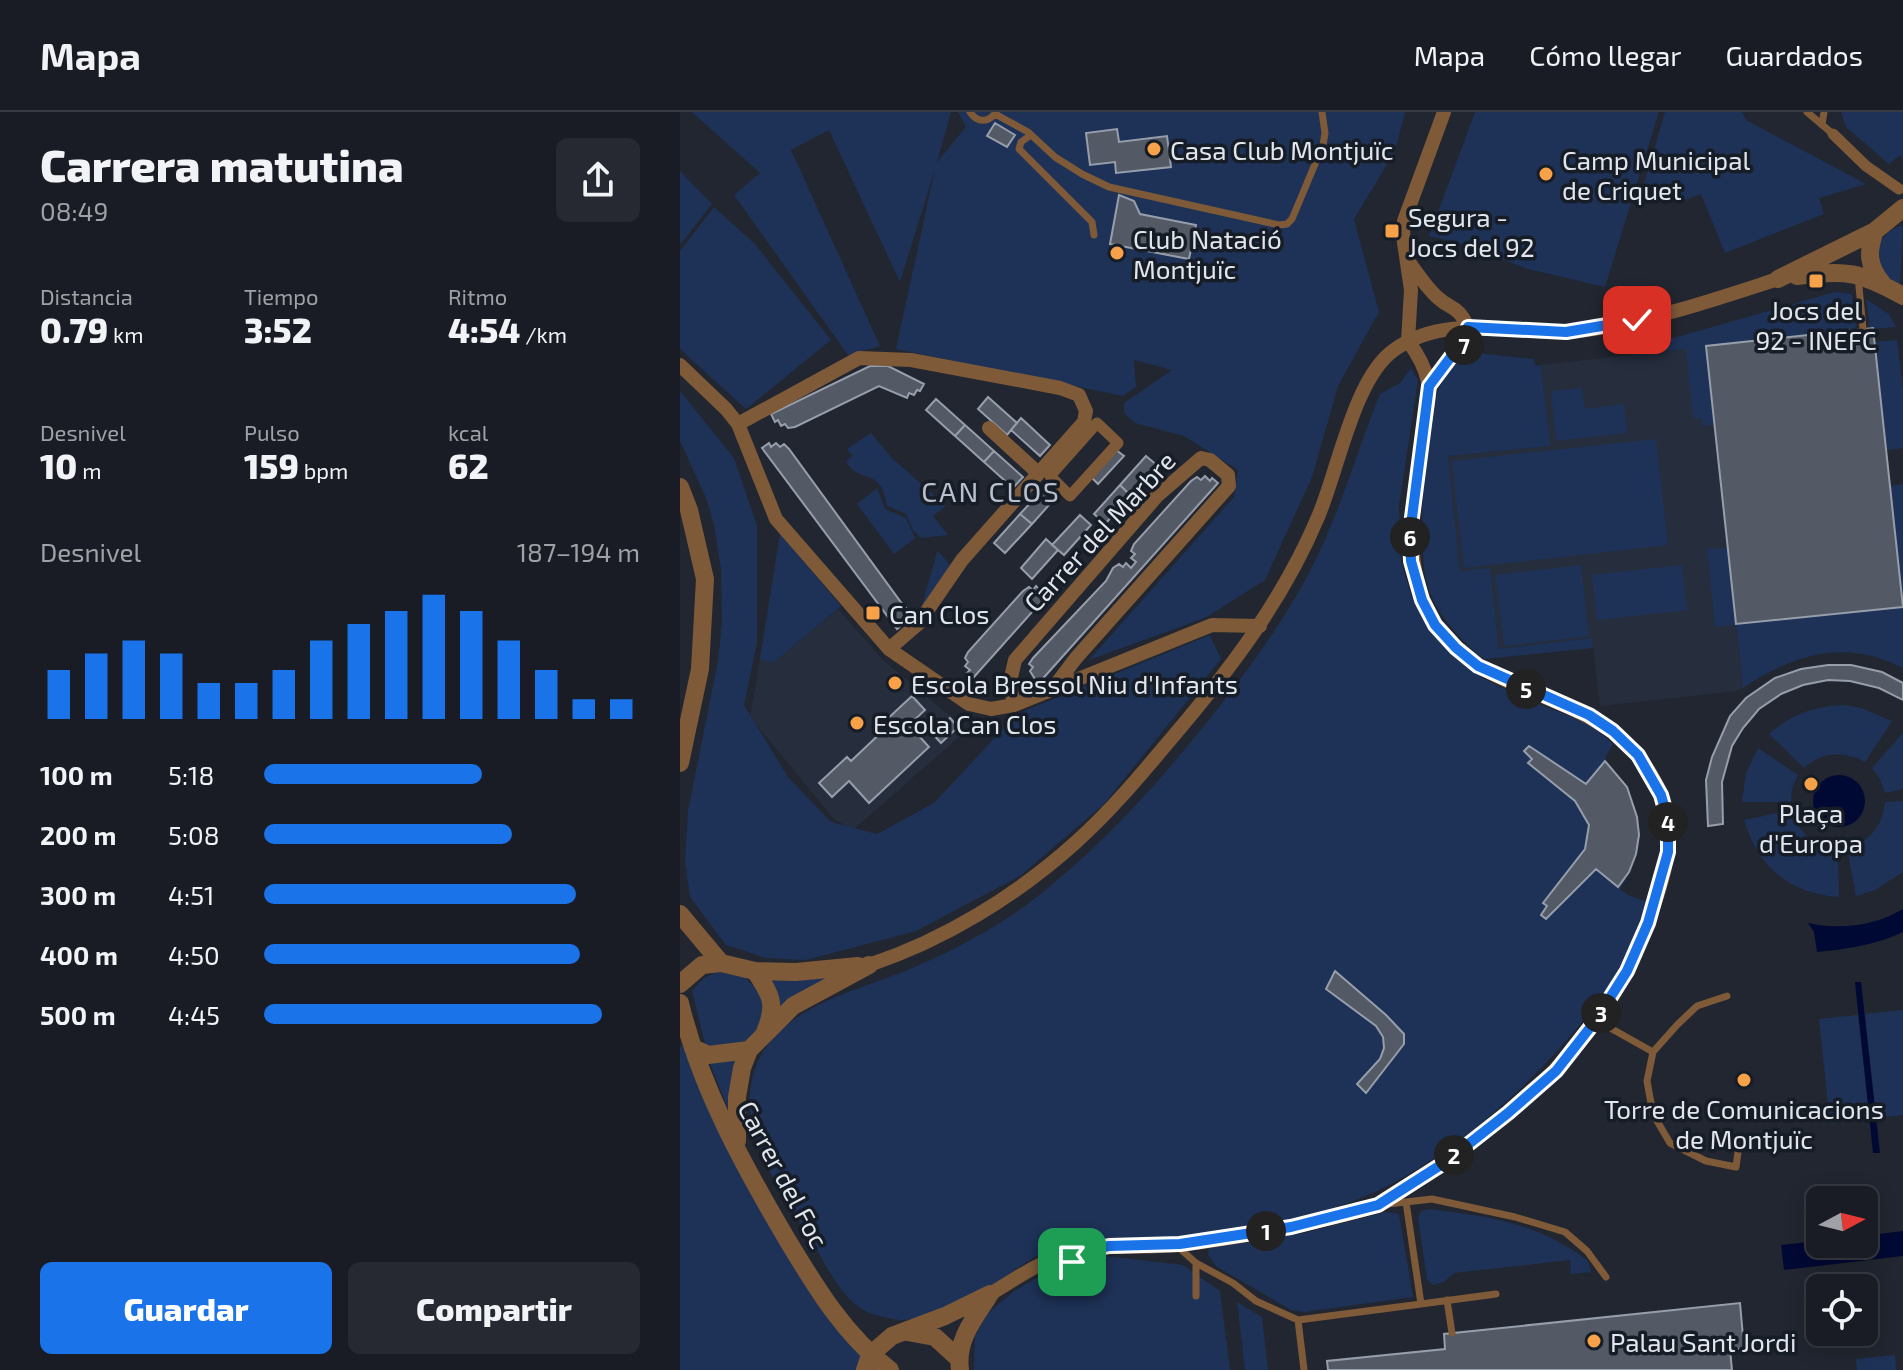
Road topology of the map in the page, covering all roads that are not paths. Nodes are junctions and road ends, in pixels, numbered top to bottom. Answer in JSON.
{"nodes":[{"id":1,"x":970,"y":112,"type":"edge"},
{"id":2,"x":1322,"y":112,"type":"edge"},
{"id":3,"x":1444,"y":112,"type":"edge"},
{"id":4,"x":1807,"y":112,"type":"edge"},
{"id":5,"x":1824,"y":112,"type":"edge"},
{"id":6,"x":996,"y":113,"type":"edge"},
{"id":7,"x":1822,"y":125,"type":"junction"},
{"id":8,"x":1833,"y":134,"type":"joint"},
{"id":9,"x":1031,"y":135,"type":"junction"},
{"id":10,"x":1899,"y":189,"type":"dead end"},
{"id":11,"x":1893,"y":220,"type":"edge"},
{"id":12,"x":1094,"y":235,"type":"dead end"},
{"id":13,"x":1409,"y":262,"type":"junction"},
{"id":14,"x":1858,"y":275,"type":"junction"},
{"id":15,"x":1778,"y":279,"type":"junction"},
{"id":16,"x":1882,"y":283,"type":"junction"},
{"id":17,"x":1903,"y":296,"type":"edge"},
{"id":18,"x":1439,"y":299,"type":"junction"},
{"id":19,"x":1411,"y":309,"type":"junction"},
{"id":20,"x":1468,"y":327,"type":"junction"},
{"id":21,"x":1863,"y":329,"type":"dead end"},
{"id":22,"x":1408,"y":341,"type":"junction"},
{"id":23,"x":1418,"y":356,"type":"junction"},
{"id":24,"x":1450,"y":358,"type":"junction"},
{"id":25,"x":680,"y":365,"type":"edge"},
{"id":26,"x":1429,"y":386,"type":"junction"},
{"id":27,"x":1097,"y":423,"type":"joint"},
{"id":28,"x":738,"y":424,"type":"junction"},
{"id":29,"x":989,"y":428,"type":"dead end"},
{"id":30,"x":1038,"y":473,"type":"junction"},
{"id":31,"x":680,"y":487,"type":"edge"},
{"id":32,"x":1260,"y":626,"type":"junction"},
{"id":33,"x":889,"y":649,"type":"junction"},
{"id":34,"x":1052,"y":690,"type":"junction"},
{"id":35,"x":1014,"y":705,"type":"junction"},
{"id":36,"x":680,"y":763,"type":"edge"},
{"id":37,"x":680,"y":914,"type":"edge"},
{"id":38,"x":721,"y":963,"type":"junction"},
{"id":39,"x":869,"y":965,"type":"junction"},
{"id":40,"x":755,"y":971,"type":"junction"},
{"id":41,"x":680,"y":984,"type":"edge"},
{"id":42,"x":1727,"y":996,"type":"dead end"},
{"id":43,"x":680,"y":1003,"type":"edge"},
{"id":44,"x":1596,"y":1020,"type":"junction"},
{"id":45,"x":764,"y":1034,"type":"junction"},
{"id":46,"x":693,"y":1048,"type":"junction"},
{"id":47,"x":749,"y":1050,"type":"junction"},
{"id":48,"x":1653,"y":1052,"type":"junction"},
{"id":49,"x":1740,"y":1137,"type":"dead end"},
{"id":50,"x":739,"y":1155,"type":"junction"},
{"id":51,"x":1406,"y":1202,"type":"junction"},
{"id":52,"x":1378,"y":1205,"type":"junction"},
{"id":53,"x":1176,"y":1245,"type":"junction"},
{"id":54,"x":1196,"y":1263,"type":"junction"},
{"id":55,"x":1606,"y":1277,"type":"dead end"},
{"id":56,"x":990,"y":1294,"type":"junction"},
{"id":57,"x":1496,"y":1294,"type":"dead end"},
{"id":58,"x":1196,"y":1296,"type":"dead end"},
{"id":59,"x":1447,"y":1300,"type":"junction"},
{"id":60,"x":1421,"y":1304,"type":"junction"},
{"id":61,"x":1298,"y":1320,"type":"junction"},
{"id":62,"x":906,"y":1332,"type":"junction"},
{"id":63,"x":1452,"y":1333,"type":"dead end"},
{"id":64,"x":867,"y":1362,"type":"edge"},
{"id":65,"x":959,"y":1364,"type":"edge"},
{"id":66,"x":890,"y":1370,"type":"edge"},
{"id":67,"x":1304,"y":1370,"type":"edge"}],
"edges":[{"from":1,"to":6,"type":"lane"},
{"from":2,"to":9,"type":"lane"},
{"from":3,"to":13,"type":"street"},
{"from":4,"to":7,"type":"lane"},
{"from":5,"to":7,"type":"lane"},
{"from":6,"to":9,"type":"lane"},
{"from":7,"to":8,"type":"lane"},
{"from":8,"to":10,"type":"street"},
{"from":9,"to":12,"type":"lane"},
{"from":11,"to":15,"type":"street"},
{"from":11,"to":16,"type":"street"},
{"from":13,"to":18,"type":"street"},
{"from":13,"to":19,"type":"street"},
{"from":14,"to":15,"type":"street"},
{"from":14,"to":16,"type":"street"},
{"from":14,"to":21,"type":"lane"},
{"from":15,"to":20,"type":"street"},
{"from":16,"to":17,"type":"street"},
{"from":18,"to":19,"type":"street"},
{"from":18,"to":20,"type":"street"},
{"from":19,"to":22,"type":"street"},
{"from":20,"to":22,"type":"street"},
{"from":20,"to":24,"type":"street"},
{"from":22,"to":23,"type":"street"},
{"from":22,"to":32,"type":"street"},
{"from":23,"to":24,"type":"street"},
{"from":23,"to":26,"type":"street"},
{"from":24,"to":26,"type":"street"},
{"from":25,"to":28,"type":"street"},
{"from":26,"to":44,"type":"street"},
{"from":27,"to":27,"type":"street"},
{"from":28,"to":30,"type":"street"},
{"from":28,"to":33,"type":"street"},
{"from":29,"to":30,"type":"street"},
{"from":30,"to":33,"type":"street"},
{"from":31,"to":36,"type":"street"},
{"from":32,"to":34,"type":"street"},
{"from":32,"to":39,"type":"street"},
{"from":33,"to":35,"type":"street"},
{"from":34,"to":35,"type":"street"},
{"from":34,"to":35,"type":"street","name":"Carrer del Marbre"},
{"from":37,"to":38,"type":"street"},
{"from":38,"to":40,"type":"street"},
{"from":38,"to":41,"type":"street"},
{"from":39,"to":40,"type":"street"},
{"from":39,"to":45,"type":"street"},
{"from":40,"to":45,"type":"street"},
{"from":42,"to":48,"type":"lane"},
{"from":43,"to":46,"type":"street","name":"Carrer del Foc"},
{"from":44,"to":48,"type":"lane"},
{"from":44,"to":52,"type":"street"},
{"from":45,"to":47,"type":"street"},
{"from":46,"to":47,"type":"street"},
{"from":46,"to":50,"type":"street","name":"Carrer del Foc"},
{"from":47,"to":50,"type":"street"},
{"from":48,"to":49,"type":"lane"},
{"from":50,"to":64,"type":"street","name":"Carrer del Foc"},
{"from":51,"to":52,"type":"lane"},
{"from":51,"to":55,"type":"lane"},
{"from":51,"to":60,"type":"lane"},
{"from":52,"to":53,"type":"street"},
{"from":53,"to":54,"type":"lane"},
{"from":53,"to":56,"type":"street"},
{"from":54,"to":58,"type":"lane"},
{"from":54,"to":61,"type":"lane"},
{"from":56,"to":62,"type":"street"},
{"from":56,"to":65,"type":"street"},
{"from":57,"to":59,"type":"lane"},
{"from":59,"to":60,"type":"lane"},
{"from":59,"to":63,"type":"lane"},
{"from":60,"to":61,"type":"lane"},
{"from":61,"to":67,"type":"lane"},
{"from":62,"to":64,"type":"street"},
{"from":62,"to":65,"type":"street"},
{"from":64,"to":66,"type":"street","name":"Carrer del Foc"}]}
